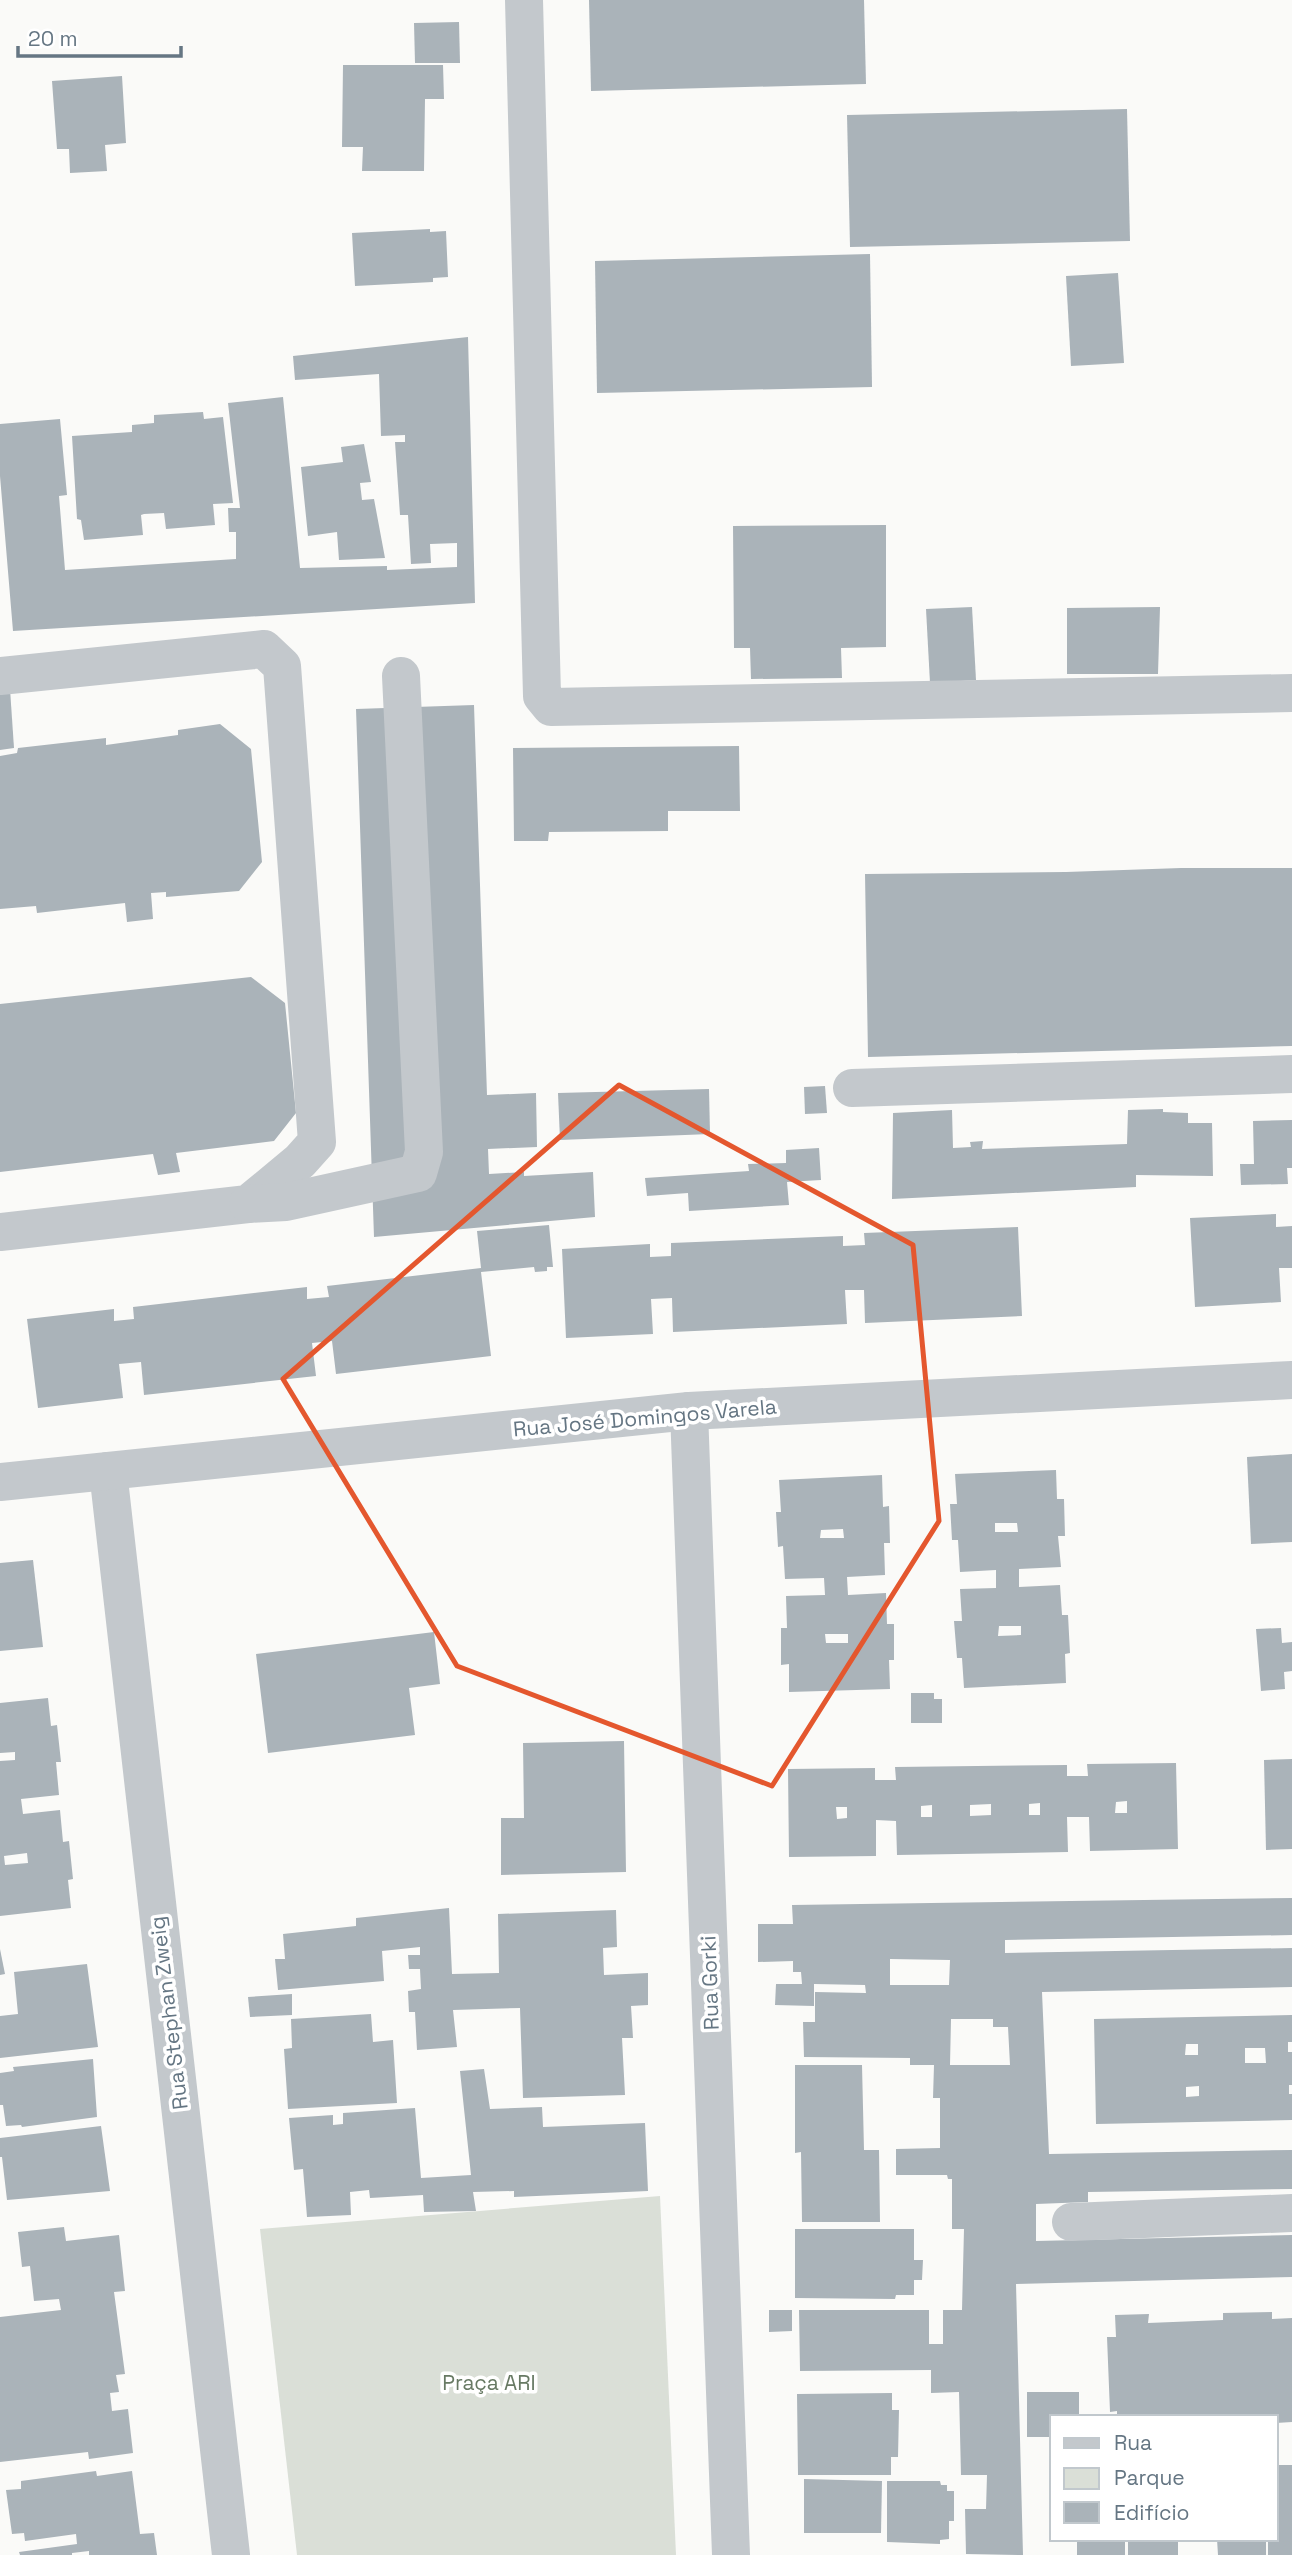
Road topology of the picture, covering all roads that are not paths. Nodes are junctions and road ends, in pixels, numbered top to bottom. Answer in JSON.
{"nodes":[{"id":1,"x":524,"y":0,"type":"edge"},
{"id":2,"x":0,"y":676,"type":"edge"},
{"id":3,"x":401,"y":676,"type":"dead end"},
{"id":4,"x":1292,"y":693,"type":"edge"},
{"id":5,"x":1292,"y":1074,"type":"edge"},
{"id":6,"x":852,"y":1088,"type":"dead end"},
{"id":7,"x":248,"y":1205,"type":"junction"},
{"id":8,"x":0,"y":1232,"type":"edge"},
{"id":9,"x":1292,"y":1380,"type":"edge"},
{"id":10,"x":689,"y":1411,"type":"junction"},
{"id":11,"x":108,"y":1471,"type":"junction"},
{"id":12,"x":0,"y":1482,"type":"edge"},
{"id":13,"x":1292,"y":2213,"type":"edge"},
{"id":14,"x":1071,"y":2222,"type":"dead end"},
{"id":15,"x":231,"y":2555,"type":"edge"},
{"id":16,"x":731,"y":2555,"type":"edge"}],
"edges":[{"from":1,"to":4,"type":"street"},
{"from":2,"to":7,"type":"street"},
{"from":3,"to":7,"type":"street"},
{"from":5,"to":6,"type":"street"},
{"from":7,"to":8,"type":"street"},
{"from":9,"to":10,"type":"street","name":"Rua José Domingos Varela"},
{"from":10,"to":11,"type":"street","name":"Rua José Domingos Varela"},
{"from":10,"to":16,"type":"street","name":"Rua Gorki"},
{"from":11,"to":12,"type":"street","name":"Rua José Domingos Varela"},
{"from":11,"to":15,"type":"street","name":"Rua Stephan Zweig"},
{"from":13,"to":14,"type":"street"}]}
